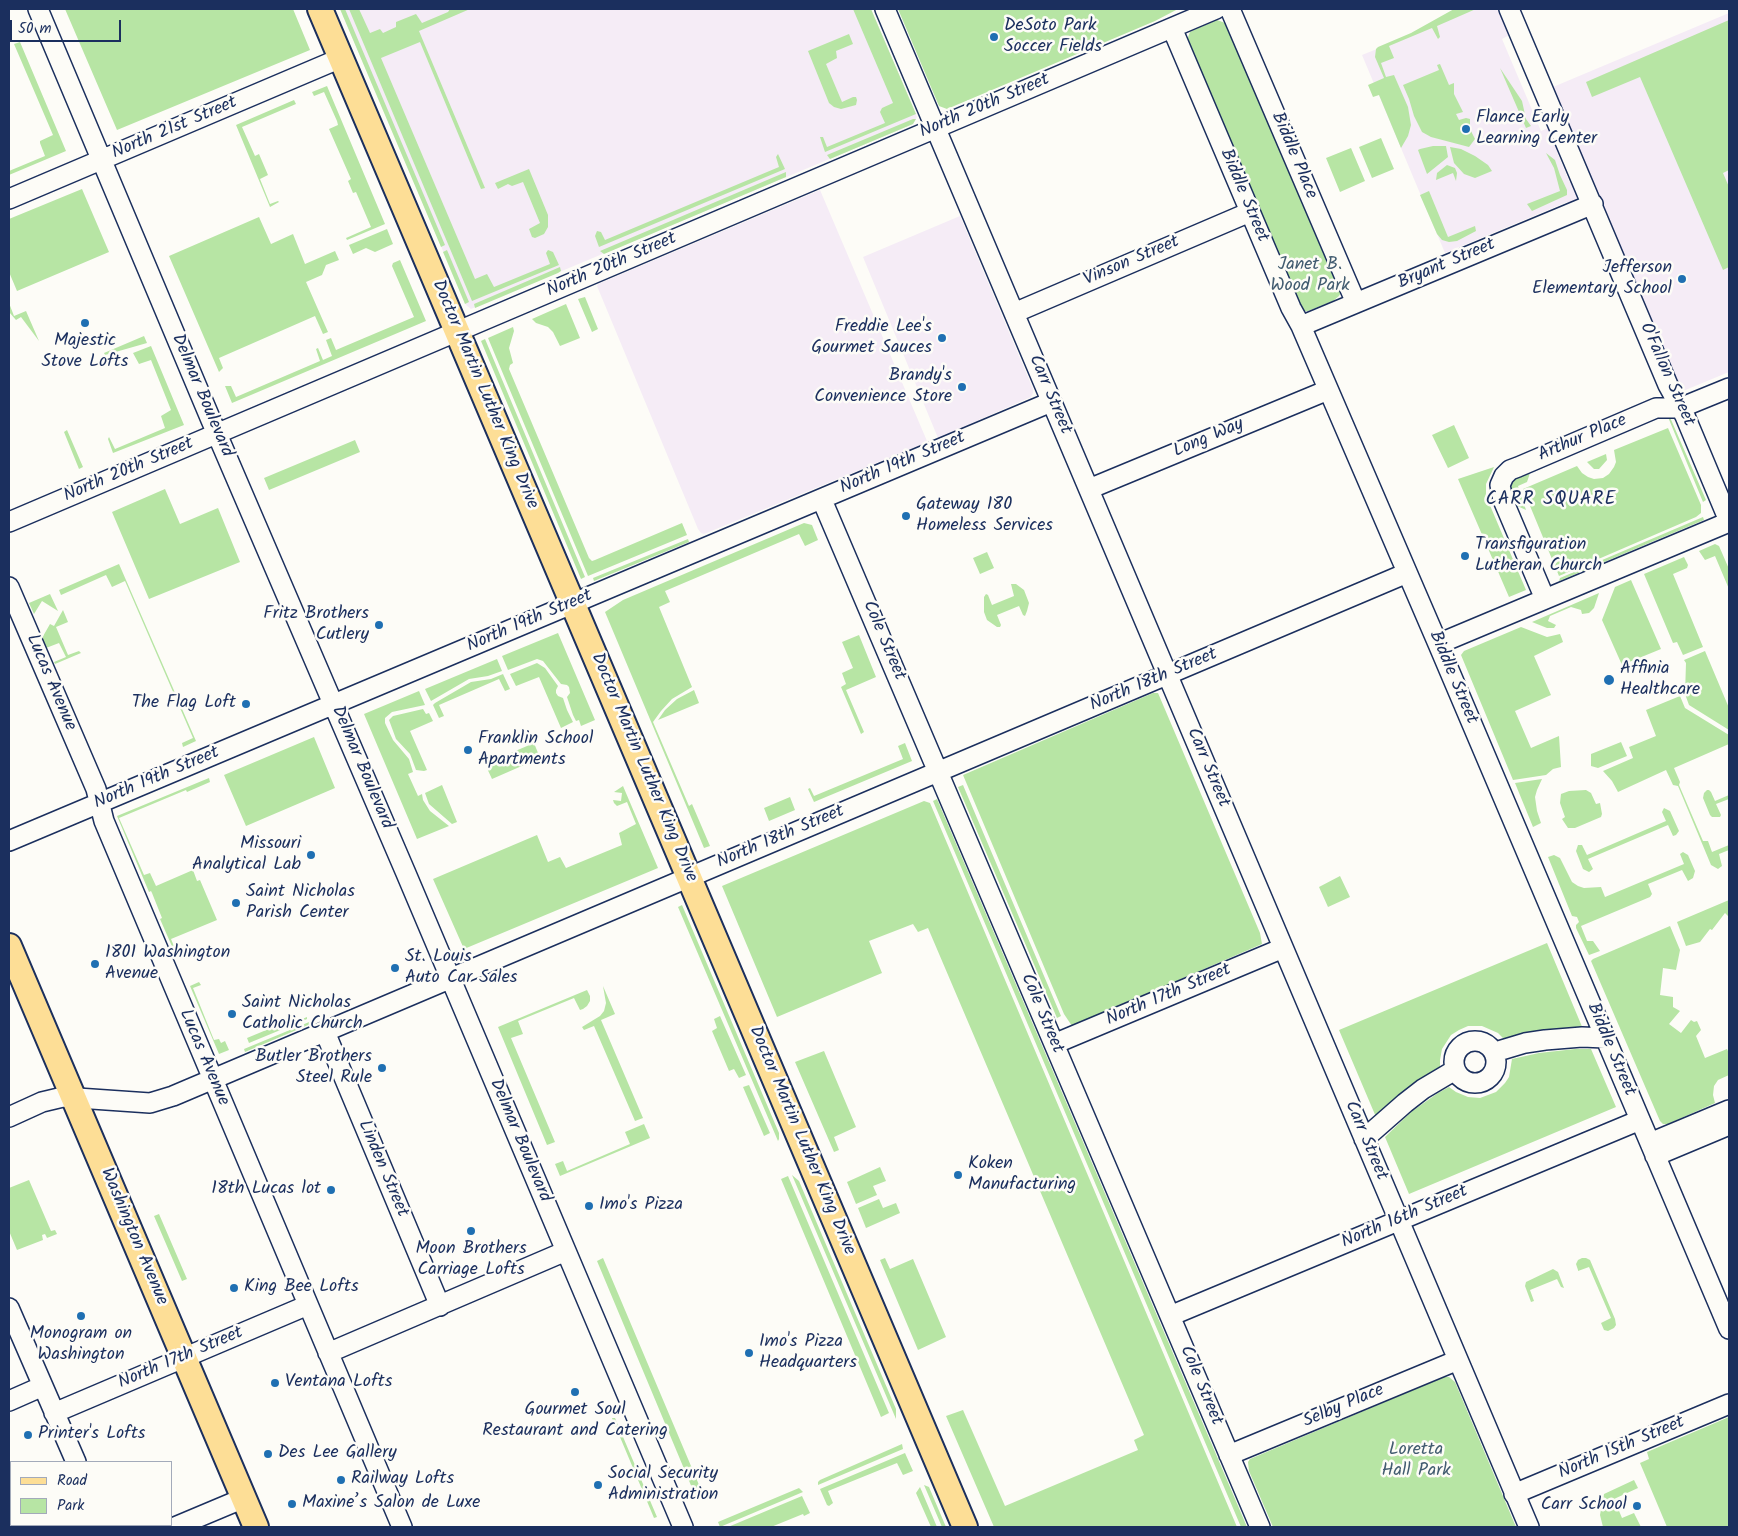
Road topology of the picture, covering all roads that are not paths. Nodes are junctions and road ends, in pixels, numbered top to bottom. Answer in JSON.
{"nodes":[{"id":1,"x":38,"y":9,"type":"edge"},
{"id":2,"x":320,"y":9,"type":"edge"},
{"id":3,"x":885,"y":9,"type":"edge"},
{"id":4,"x":1216,"y":9,"type":"edge"},
{"id":5,"x":1230,"y":9,"type":"edge"},
{"id":6,"x":1511,"y":13,"type":"edge"},
{"id":7,"x":1172,"y":28,"type":"junction"},
{"id":8,"x":341,"y":58,"type":"junction"},
{"id":9,"x":935,"y":128,"type":"junction"},
{"id":10,"x":103,"y":160,"type":"junction"},
{"id":11,"x":9,"y":199,"type":"edge"},
{"id":12,"x":1593,"y":204,"type":"junction"},
{"id":13,"x":1250,"y":212,"type":"junction"},
{"id":14,"x":1356,"y":303,"type":"junction"},
{"id":15,"x":1014,"y":313,"type":"junction"},
{"id":16,"x":1301,"y":326,"type":"junction"},
{"id":17,"x":458,"y":332,"type":"junction"},
{"id":18,"x":1729,"y":388,"type":"edge"},
{"id":19,"x":1328,"y":390,"type":"junction"},
{"id":20,"x":1052,"y":402,"type":"junction"},
{"id":21,"x":1680,"y":408,"type":"junction"},
{"id":22,"x":217,"y":434,"type":"junction"},
{"id":23,"x":1089,"y":489,"type":"junction"},
{"id":24,"x":822,"y":500,"type":"junction"},
{"id":25,"x":1729,"y":521,"type":"edge"},
{"id":26,"x":9,"y":522,"type":"edge"},
{"id":27,"x":1407,"y":573,"type":"junction"},
{"id":28,"x":9,"y":587,"type":"edge"},
{"id":29,"x":1545,"y":599,"type":"junction"},
{"id":30,"x":573,"y":604,"type":"junction"},
{"id":31,"x":1438,"y":644,"type":"junction"},
{"id":32,"x":1167,"y":675,"type":"junction"},
{"id":33,"x":334,"y":705,"type":"junction"},
{"id":34,"x":938,"y":772,"type":"junction"},
{"id":35,"x":99,"y":803,"type":"junction"},
{"id":36,"x":9,"y":841,"type":"edge"},
{"id":37,"x":689,"y":876,"type":"junction"},
{"id":38,"x":9,"y":946,"type":"edge"},
{"id":39,"x":1283,"y":948,"type":"junction"},
{"id":40,"x":450,"y":978,"type":"junction"},
{"id":41,"x":325,"y":1032,"type":"junction"},
{"id":42,"x":1605,"y":1038,"type":"junction"},
{"id":43,"x":1054,"y":1044,"type":"junction"},
{"id":44,"x":1495,"y":1052,"type":"junction"},
{"id":45,"x":1455,"y":1070,"type":"junction"},
{"id":46,"x":212,"y":1079,"type":"junction"},
{"id":47,"x":73,"y":1097,"type":"junction"},
{"id":48,"x":1729,"y":1110,"type":"edge"},
{"id":49,"x":9,"y":1117,"type":"edge"},
{"id":50,"x":1640,"y":1120,"type":"junction"},
{"id":51,"x":1729,"y":1125,"type":"edge"},
{"id":52,"x":1364,"y":1139,"type":"junction"},
{"id":53,"x":1653,"y":1150,"type":"junction"},
{"id":54,"x":1399,"y":1221,"type":"junction"},
{"id":55,"x":566,"y":1252,"type":"junction"},
{"id":56,"x":308,"y":1305,"type":"junction"},
{"id":57,"x":440,"y":1306,"type":"junction"},
{"id":58,"x":9,"y":1308,"type":"edge"},
{"id":59,"x":1170,"y":1316,"type":"junction"},
{"id":60,"x":1729,"y":1329,"type":"edge"},
{"id":61,"x":328,"y":1353,"type":"junction"},
{"id":62,"x":184,"y":1358,"type":"junction"},
{"id":63,"x":1458,"y":1360,"type":"junction"},
{"id":64,"x":43,"y":1386,"type":"junction"},
{"id":65,"x":9,"y":1401,"type":"edge"},
{"id":66,"x":1729,"y":1404,"type":"edge"},
{"id":67,"x":54,"y":1413,"type":"junction"},
{"id":68,"x":1230,"y":1455,"type":"junction"},
{"id":69,"x":76,"y":1461,"type":"edge"},
{"id":70,"x":1514,"y":1494,"type":"junction"},
{"id":71,"x":244,"y":1498,"type":"junction"},
{"id":72,"x":681,"y":1526,"type":"edge"},
{"id":73,"x":175,"y":1527,"type":"edge"},
{"id":74,"x":256,"y":1527,"type":"edge"},
{"id":75,"x":402,"y":1527,"type":"edge"},
{"id":76,"x":965,"y":1527,"type":"edge"},
{"id":77,"x":1260,"y":1527,"type":"edge"},
{"id":78,"x":1529,"y":1527,"type":"edge"}],
"edges":[{"from":1,"to":10,"type":"street","name":"Delmar Boulevard"},
{"from":2,"to":8,"type":"main road","name":"Doctor Martin Luther King Drive"},
{"from":3,"to":9,"type":"street","name":"Carr Street"},
{"from":4,"to":7,"type":"street","name":"North 20th Street"},
{"from":5,"to":14,"type":"street","name":"Biddle Place"},
{"from":6,"to":12,"type":"street","name":"O'Fallon Street"},
{"from":7,"to":9,"type":"street","name":"North 20th Street"},
{"from":7,"to":13,"type":"street","name":"Biddle Street"},
{"from":8,"to":10,"type":"street","name":"North 21st Street"},
{"from":8,"to":17,"type":"main road","name":"Doctor Martin Luther King Drive"},
{"from":9,"to":15,"type":"street","name":"Carr Street"},
{"from":9,"to":17,"type":"street","name":"North 20th Street"},
{"from":10,"to":11,"type":"street","name":"North 21st Street"},
{"from":10,"to":22,"type":"street","name":"Delmar Boulevard"},
{"from":12,"to":14,"type":"street","name":"Bryant Street"},
{"from":12,"to":21,"type":"street","name":"O'Fallon Street"},
{"from":13,"to":15,"type":"street","name":"Vinson Street"},
{"from":13,"to":16,"type":"street","name":"Biddle Street"},
{"from":14,"to":16,"type":"street","name":"Bryant Street"},
{"from":15,"to":20,"type":"street","name":"Carr Street"},
{"from":16,"to":19,"type":"street","name":"Biddle Street"},
{"from":17,"to":22,"type":"street","name":"North 20th Street"},
{"from":17,"to":30,"type":"main road","name":"Doctor Martin Luther King Drive"},
{"from":18,"to":21,"type":"street"},
{"from":19,"to":23,"type":"street","name":"Long Way"},
{"from":19,"to":27,"type":"street","name":"Biddle Street"},
{"from":20,"to":23,"type":"street","name":"Carr Street"},
{"from":20,"to":24,"type":"street","name":"North 19th Street"},
{"from":21,"to":25,"type":"street","name":"O'Fallon Street"},
{"from":21,"to":29,"type":"street","name":"Arthur Place"},
{"from":22,"to":26,"type":"street","name":"North 20th Street"},
{"from":22,"to":33,"type":"street","name":"Delmar Boulevard"},
{"from":23,"to":32,"type":"street","name":"Carr Street"},
{"from":24,"to":30,"type":"street","name":"North 19th Street"},
{"from":24,"to":34,"type":"street","name":"Cole Street"},
{"from":25,"to":29,"type":"street"},
{"from":27,"to":31,"type":"street","name":"Biddle Street"},
{"from":27,"to":32,"type":"street","name":"North 18th Street"},
{"from":28,"to":35,"type":"street","name":"Lucas Avenue"},
{"from":29,"to":31,"type":"street"},
{"from":30,"to":33,"type":"street","name":"North 19th Street"},
{"from":30,"to":37,"type":"main road","name":"Doctor Martin Luther King Drive"},
{"from":31,"to":42,"type":"street","name":"Biddle Street"},
{"from":32,"to":34,"type":"street","name":"North 18th Street"},
{"from":32,"to":39,"type":"street","name":"Carr Street"},
{"from":33,"to":35,"type":"street","name":"North 19th Street"},
{"from":33,"to":40,"type":"street","name":"Delmar Boulevard"},
{"from":34,"to":37,"type":"street","name":"North 18th Street"},
{"from":34,"to":43,"type":"street","name":"Cole Street"},
{"from":35,"to":36,"type":"street","name":"North 19th Street"},
{"from":35,"to":46,"type":"street","name":"Lucas Avenue"},
{"from":37,"to":40,"type":"street","name":"North 18th Street"},
{"from":37,"to":76,"type":"main road","name":"Doctor Martin Luther King Drive"},
{"from":38,"to":47,"type":"main road","name":"Washington Avenue"},
{"from":39,"to":43,"type":"street","name":"North 17th Street"},
{"from":39,"to":52,"type":"street","name":"Carr Street"},
{"from":40,"to":41,"type":"street","name":"North 18th Street"},
{"from":40,"to":55,"type":"street","name":"Delmar Boulevard"},
{"from":41,"to":46,"type":"street","name":"North 18th Street"},
{"from":41,"to":57,"type":"street","name":"Linden Street"},
{"from":42,"to":44,"type":"street"},
{"from":42,"to":50,"type":"street","name":"Biddle Street"},
{"from":43,"to":59,"type":"street","name":"Cole Street"},
{"from":44,"to":45,"type":"street"},
{"from":44,"to":45,"type":"street"},
{"from":45,"to":52,"type":"street"},
{"from":46,"to":47,"type":"street","name":"North 18th Street"},
{"from":46,"to":56,"type":"street","name":"Lucas Avenue"},
{"from":47,"to":49,"type":"street","name":"North 18th Street"},
{"from":47,"to":62,"type":"main road","name":"Washington Avenue"},
{"from":48,"to":53,"type":"street"},
{"from":50,"to":53,"type":"street","name":"Biddle Street"},
{"from":50,"to":54,"type":"street","name":"North 16th Street"},
{"from":51,"to":53,"type":"street"},
{"from":52,"to":54,"type":"street","name":"Carr Street"},
{"from":53,"to":60,"type":"street","name":"Biddle Street"},
{"from":54,"to":59,"type":"street","name":"North 16th Street"},
{"from":54,"to":63,"type":"street","name":"Carr Street"},
{"from":55,"to":57,"type":"street"},
{"from":55,"to":72,"type":"street","name":"Delmar Boulevard"},
{"from":56,"to":61,"type":"street","name":"Lucas Avenue"},
{"from":56,"to":62,"type":"street","name":"North 17th Street"},
{"from":57,"to":61,"type":"street"},
{"from":58,"to":64,"type":"street"},
{"from":59,"to":68,"type":"street","name":"Cole Street"},
{"from":61,"to":75,"type":"street","name":"Lucas Avenue"},
{"from":62,"to":67,"type":"street","name":"North 17th Street"},
{"from":62,"to":71,"type":"main road","name":"Washington Avenue"},
{"from":63,"to":68,"type":"street","name":"Selby Place"},
{"from":63,"to":70,"type":"street","name":"Carr Street"},
{"from":64,"to":65,"type":"street"},
{"from":64,"to":67,"type":"street"},
{"from":66,"to":70,"type":"street","name":"North 15th Street"},
{"from":67,"to":69,"type":"street"},
{"from":68,"to":77,"type":"street","name":"Cole Street"},
{"from":70,"to":78,"type":"street","name":"Carr Street"},
{"from":71,"to":73,"type":"street"},
{"from":71,"to":74,"type":"main road","name":"Washington Avenue"}]}
